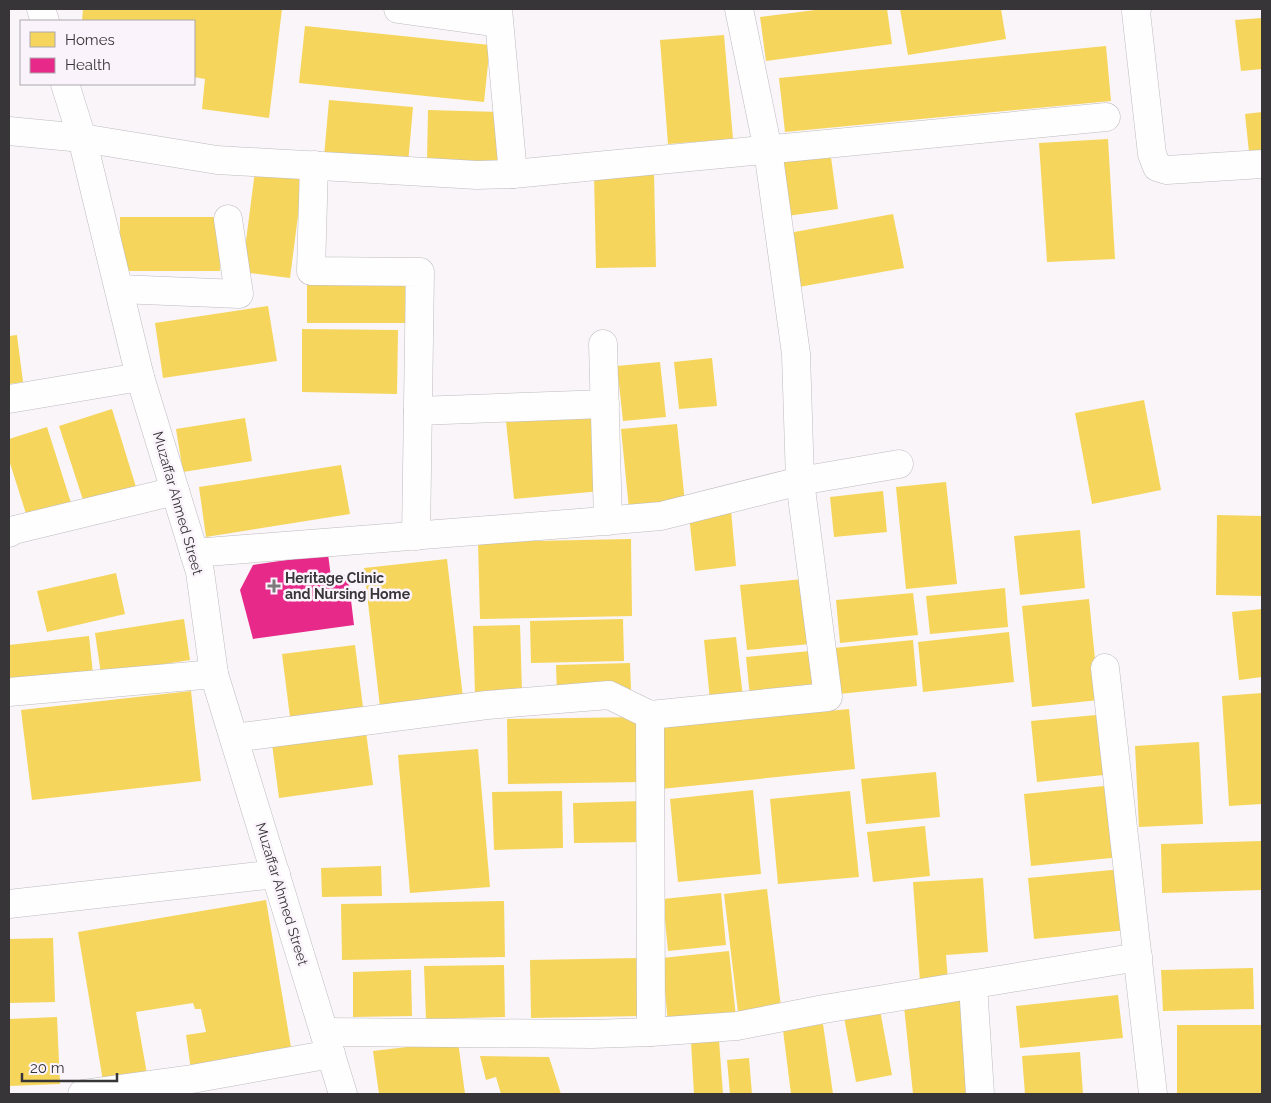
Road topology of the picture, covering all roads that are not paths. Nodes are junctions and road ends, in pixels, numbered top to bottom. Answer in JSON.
{"nodes":[{"id":1,"x":398,"y":9,"type":"edge"},
{"id":2,"x":739,"y":9,"type":"edge"},
{"id":3,"x":1137,"y":9,"type":"edge"},
{"id":4,"x":499,"y":16,"type":"edge"},
{"id":5,"x":65,"y":85,"type":"edge"},
{"id":6,"x":1106,"y":117,"type":"dead end"},
{"id":7,"x":9,"y":131,"type":"edge"},
{"id":8,"x":82,"y":138,"type":"junction"},
{"id":9,"x":768,"y":150,"type":"junction"},
{"id":10,"x":1262,"y":164,"type":"edge"},
{"id":11,"x":314,"y":165,"type":"junction"},
{"id":12,"x":513,"y":174,"type":"junction"},
{"id":13,"x":228,"y":220,"type":"dead end"},
{"id":14,"x":119,"y":289,"type":"junction"},
{"id":15,"x":603,"y":344,"type":"dead end"},
{"id":16,"x":140,"y":377,"type":"junction"},
{"id":17,"x":9,"y":399,"type":"edge"},
{"id":18,"x":605,"y":404,"type":"junction"},
{"id":19,"x":418,"y":411,"type":"junction"},
{"id":20,"x":899,"y":464,"type":"dead end"},
{"id":21,"x":800,"y":481,"type":"junction"},
{"id":22,"x":175,"y":490,"type":"junction"},
{"id":23,"x":608,"y":521,"type":"junction"},
{"id":24,"x":9,"y":533,"type":"edge"},
{"id":25,"x":416,"y":536,"type":"junction"},
{"id":26,"x":194,"y":553,"type":"junction"},
{"id":27,"x":1105,"y":668,"type":"dead end"},
{"id":28,"x":214,"y":674,"type":"junction"},
{"id":29,"x":9,"y":692,"type":"edge"},
{"id":30,"x":650,"y":715,"type":"junction"},
{"id":31,"x":234,"y":738,"type":"junction"},
{"id":32,"x":276,"y":874,"type":"junction"},
{"id":33,"x":9,"y":904,"type":"edge"},
{"id":34,"x":1138,"y":957,"type":"junction"},
{"id":35,"x":972,"y":985,"type":"junction"},
{"id":36,"x":651,"y":1032,"type":"junction"},
{"id":37,"x":327,"y":1043,"type":"junction"},
{"id":38,"x":82,"y":1094,"type":"edge"},
{"id":39,"x":343,"y":1094,"type":"edge"},
{"id":40,"x":980,"y":1094,"type":"edge"},
{"id":41,"x":1153,"y":1094,"type":"edge"}],
"edges":[{"from":1,"to":4,"type":"street"},
{"from":2,"to":9,"type":"street"},
{"from":3,"to":10,"type":"street"},
{"from":4,"to":12,"type":"street"},
{"from":5,"to":8,"type":"street","name":"Muzaffar Ahmed Street"},
{"from":6,"to":9,"type":"street"},
{"from":7,"to":8,"type":"street"},
{"from":8,"to":11,"type":"street"},
{"from":8,"to":14,"type":"street","name":"Muzaffar Ahmed Street"},
{"from":9,"to":12,"type":"street"},
{"from":9,"to":21,"type":"street"},
{"from":11,"to":12,"type":"street"},
{"from":11,"to":19,"type":"street"},
{"from":13,"to":14,"type":"street"},
{"from":14,"to":16,"type":"street","name":"Muzaffar Ahmed Street"},
{"from":15,"to":18,"type":"street"},
{"from":16,"to":17,"type":"street"},
{"from":16,"to":22,"type":"street","name":"Muzaffar Ahmed Street"},
{"from":18,"to":19,"type":"street"},
{"from":18,"to":23,"type":"street"},
{"from":19,"to":25,"type":"street"},
{"from":20,"to":21,"type":"street"},
{"from":21,"to":23,"type":"street"},
{"from":21,"to":30,"type":"street"},
{"from":22,"to":24,"type":"street"},
{"from":22,"to":26,"type":"street","name":"Muzaffar Ahmed Street"},
{"from":23,"to":25,"type":"street"},
{"from":25,"to":26,"type":"street"},
{"from":26,"to":28,"type":"street","name":"Muzaffar Ahmed Street"},
{"from":27,"to":34,"type":"street"},
{"from":28,"to":29,"type":"street"},
{"from":28,"to":31,"type":"street","name":"Muzaffar Ahmed Street"},
{"from":30,"to":31,"type":"street"},
{"from":30,"to":36,"type":"street"},
{"from":31,"to":32,"type":"street","name":"Muzaffar Ahmed Street"},
{"from":32,"to":33,"type":"street"},
{"from":32,"to":37,"type":"street","name":"Muzaffar Ahmed Street"},
{"from":34,"to":35,"type":"street"},
{"from":34,"to":41,"type":"street"},
{"from":35,"to":36,"type":"street"},
{"from":35,"to":40,"type":"street"},
{"from":36,"to":37,"type":"street"},
{"from":37,"to":38,"type":"street"},
{"from":37,"to":39,"type":"street","name":"Muzaffar Ahmed Street"}]}
